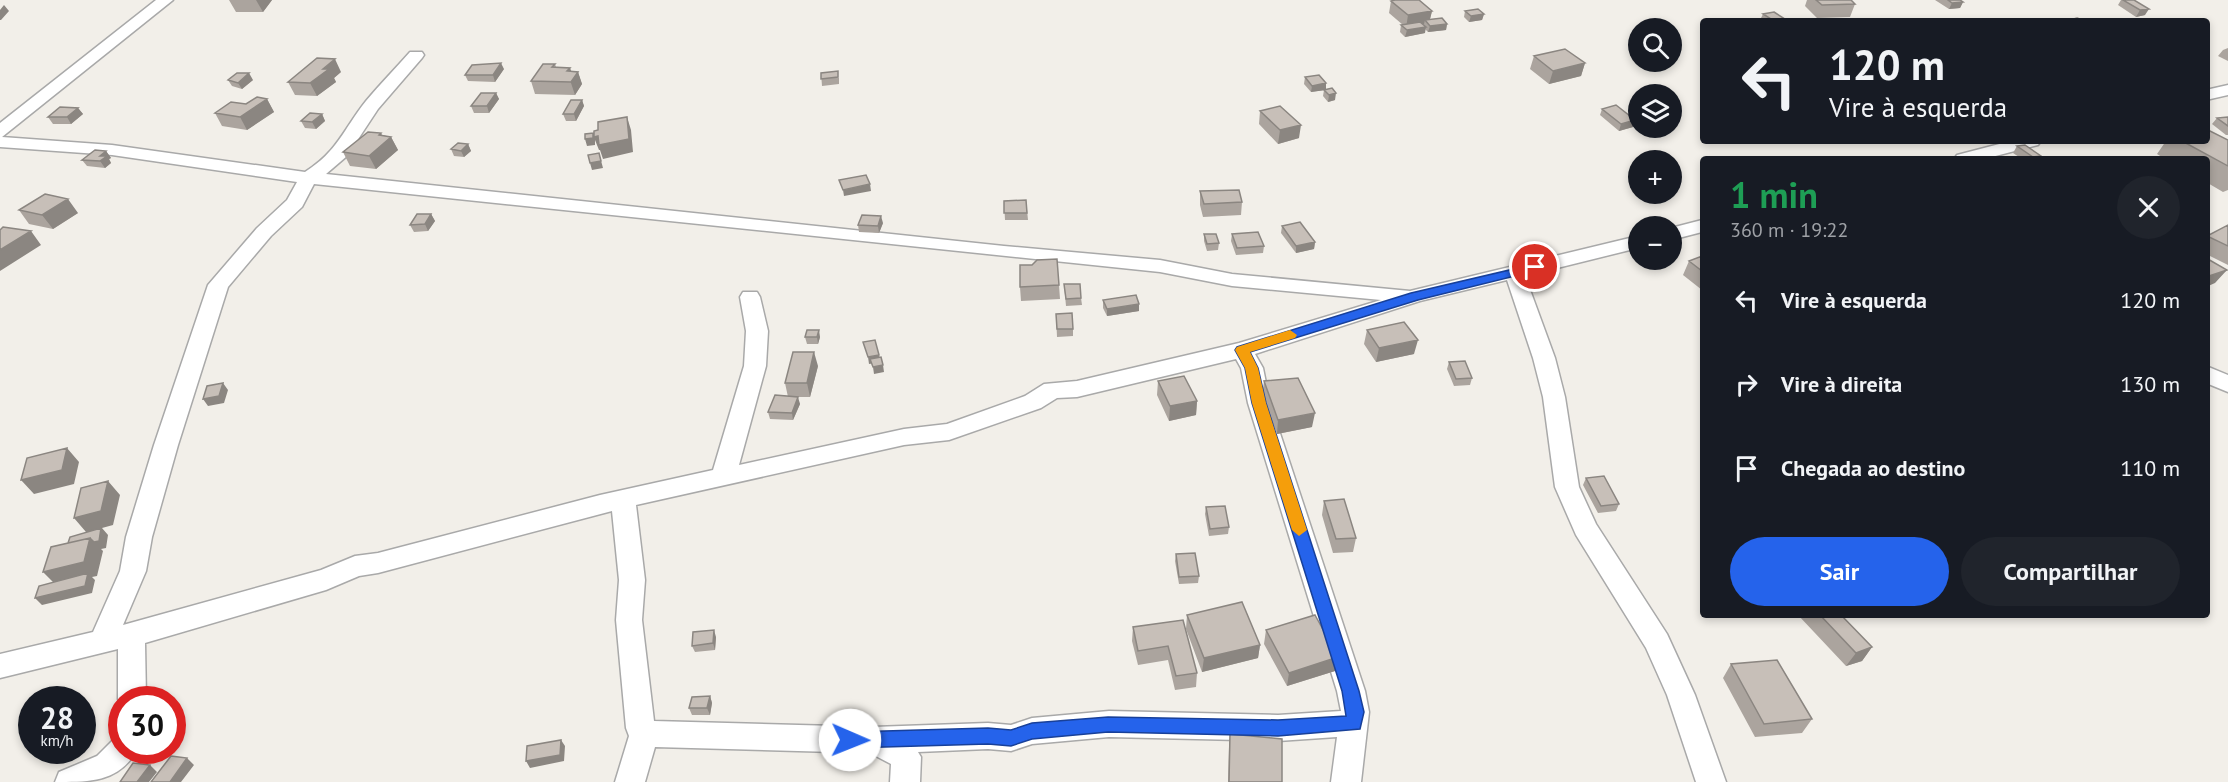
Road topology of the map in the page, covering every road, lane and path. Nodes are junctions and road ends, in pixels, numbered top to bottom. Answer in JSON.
{"nodes":[{"id":1,"x":165,"y":0,"type":"edge"},
{"id":2,"x":416,"y":56,"type":"dead end"},
{"id":3,"x":2228,"y":90,"type":"edge"},
{"id":4,"x":2210,"y":94,"type":"edge"},
{"id":5,"x":0,"y":132,"type":"edge"},
{"id":6,"x":0,"y":142,"type":"edge"},
{"id":7,"x":2020,"y":144,"type":"edge"},
{"id":8,"x":1974,"y":156,"type":"edge"},
{"id":9,"x":308,"y":178,"type":"junction"},
{"id":10,"x":1700,"y":227,"type":"edge"},
{"id":11,"x":1682,"y":231,"type":"edge"},
{"id":12,"x":1628,"y":244,"type":"edge"},
{"id":13,"x":1514,"y":272,"type":"junction"},
{"id":14,"x":1415,"y":296,"type":"junction"},
{"id":15,"x":750,"y":297,"type":"dead end"},
{"id":16,"x":1242,"y":350,"type":"junction"},
{"id":17,"x":2210,"y":374,"type":"edge"},
{"id":18,"x":2228,"y":384,"type":"edge"},
{"id":19,"x":723,"y":477,"type":"junction"},
{"id":20,"x":623,"y":500,"type":"junction"},
{"id":21,"x":132,"y":635,"type":"junction"},
{"id":22,"x":102,"y":642,"type":"junction"},
{"id":23,"x":0,"y":666,"type":"edge"},
{"id":24,"x":132,"y":686,"type":"edge"},
{"id":25,"x":1354,"y":723,"type":"junction"},
{"id":26,"x":644,"y":735,"type":"junction"},
{"id":27,"x":946,"y":739,"type":"junction"},
{"id":28,"x":873,"y":740,"type":"junction"},
{"id":29,"x":109,"y":764,"type":"edge"},
{"id":30,"x":905,"y":769,"type":"edge"},
{"id":31,"x":85,"y":779,"type":"edge"},
{"id":32,"x":630,"y":782,"type":"edge"},
{"id":33,"x":1346,"y":782,"type":"edge"},
{"id":34,"x":1711,"y":782,"type":"edge"}],
"edges":[{"from":1,"to":5,"type":"street"},
{"from":2,"to":9,"type":"street"},
{"from":3,"to":4,"type":"street"},
{"from":6,"to":9,"type":"street"},
{"from":7,"to":8,"type":"street"},
{"from":9,"to":14,"type":"street"},
{"from":9,"to":22,"type":"street"},
{"from":10,"to":11,"type":"street"},
{"from":12,"to":13,"type":"street"},
{"from":13,"to":14,"type":"street"},
{"from":13,"to":34,"type":"street"},
{"from":14,"to":16,"type":"street"},
{"from":15,"to":19,"type":"street"},
{"from":16,"to":19,"type":"street"},
{"from":16,"to":25,"type":"street"},
{"from":17,"to":18,"type":"street"},
{"from":19,"to":20,"type":"street"},
{"from":20,"to":21,"type":"street"},
{"from":20,"to":26,"type":"street"},
{"from":21,"to":22,"type":"street"},
{"from":21,"to":24,"type":"street"},
{"from":22,"to":23,"type":"street"},
{"from":25,"to":27,"type":"street"},
{"from":25,"to":33,"type":"street"},
{"from":26,"to":28,"type":"street"},
{"from":26,"to":32,"type":"street"},
{"from":27,"to":28,"type":"street"},
{"from":27,"to":30,"type":"street"},
{"from":28,"to":30,"type":"street"},
{"from":29,"to":31,"type":"street"}]}
